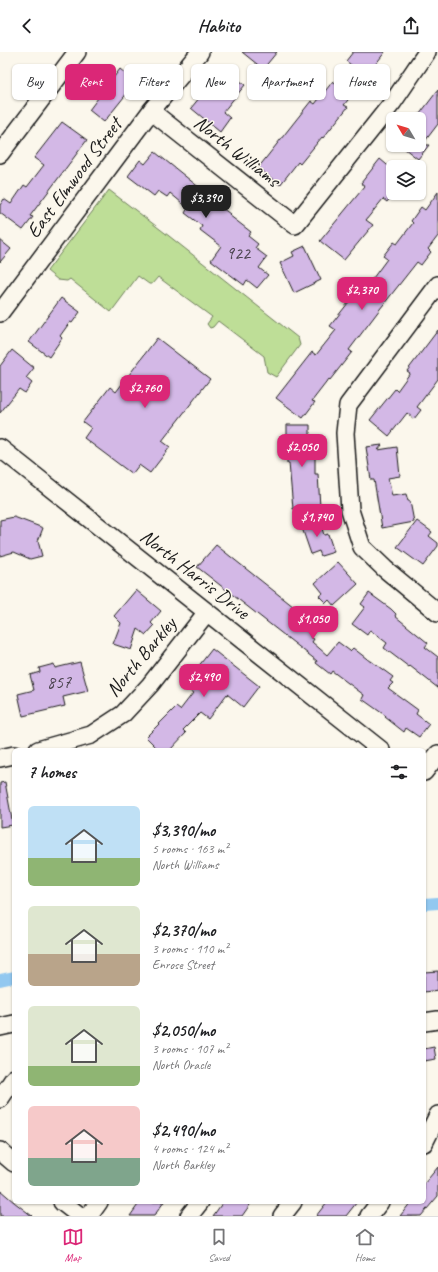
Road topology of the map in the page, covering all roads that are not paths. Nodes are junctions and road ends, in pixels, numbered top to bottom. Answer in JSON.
{"nodes":[{"id":1,"x":77,"y":52,"type":"edge"},
{"id":2,"x":200,"y":52,"type":"edge"},
{"id":3,"x":427,"y":52,"type":"edge"},
{"id":4,"x":151,"y":111,"type":"junction"},
{"id":5,"x":0,"y":154,"type":"edge"},
{"id":6,"x":438,"y":285,"type":"edge"},
{"id":7,"x":0,"y":313,"type":"edge"},
{"id":8,"x":0,"y":448,"type":"edge"},
{"id":9,"x":207,"y":612,"type":"junction"},
{"id":10,"x":438,"y":613,"type":"edge"},
{"id":11,"x":45,"y":748,"type":"edge"},
{"id":12,"x":378,"y":748,"type":"edge"},
{"id":13,"x":12,"y":755,"type":"edge"},
{"id":14,"x":436,"y":756,"type":"edge"},
{"id":15,"x":0,"y":758,"type":"edge"},
{"id":16,"x":426,"y":769,"type":"edge"},
{"id":17,"x":438,"y":1020,"type":"edge"},
{"id":18,"x":426,"y":1022,"type":"edge"},
{"id":19,"x":12,"y":1024,"type":"edge"},
{"id":20,"x":0,"y":1027,"type":"edge"},
{"id":21,"x":12,"y":1081,"type":"edge"},
{"id":22,"x":0,"y":1098,"type":"edge"},
{"id":23,"x":438,"y":1115,"type":"edge"},
{"id":24,"x":426,"y":1139,"type":"edge"},
{"id":25,"x":0,"y":1151,"type":"edge"},
{"id":26,"x":12,"y":1161,"type":"edge"},
{"id":27,"x":65,"y":1204,"type":"edge"},
{"id":28,"x":98,"y":1204,"type":"edge"},
{"id":29,"x":198,"y":1204,"type":"edge"},
{"id":30,"x":291,"y":1204,"type":"edge"},
{"id":31,"x":379,"y":1204,"type":"edge"},
{"id":32,"x":80,"y":1216,"type":"edge"},
{"id":33,"x":89,"y":1216,"type":"edge"},
{"id":34,"x":189,"y":1216,"type":"edge"},
{"id":35,"x":282,"y":1216,"type":"edge"},
{"id":36,"x":370,"y":1216,"type":"edge"}],
"edges":[{"from":1,"to":5,"type":"street"},
{"from":2,"to":4,"type":"street","name":"East Elmwood Street"},
{"from":3,"to":4,"type":"street","name":"North Williams"},
{"from":4,"to":7,"type":"street","name":"East Elmwood Street"},
{"from":6,"to":10,"type":"street"},
{"from":8,"to":9,"type":"street","name":"North Harris Drive"},
{"from":9,"to":11,"type":"street","name":"North Barkley"},
{"from":9,"to":12,"type":"street","name":"North Harris Drive"},
{"from":13,"to":15,"type":"street"},
{"from":14,"to":16,"type":"street"},
{"from":17,"to":18,"type":"street"},
{"from":19,"to":20,"type":"street"},
{"from":21,"to":22,"type":"street"},
{"from":23,"to":24,"type":"street"},
{"from":25,"to":26,"type":"street"},
{"from":27,"to":32,"type":"street"},
{"from":28,"to":33,"type":"street"},
{"from":29,"to":34,"type":"street"},
{"from":30,"to":35,"type":"street"},
{"from":31,"to":36,"type":"street"}]}
